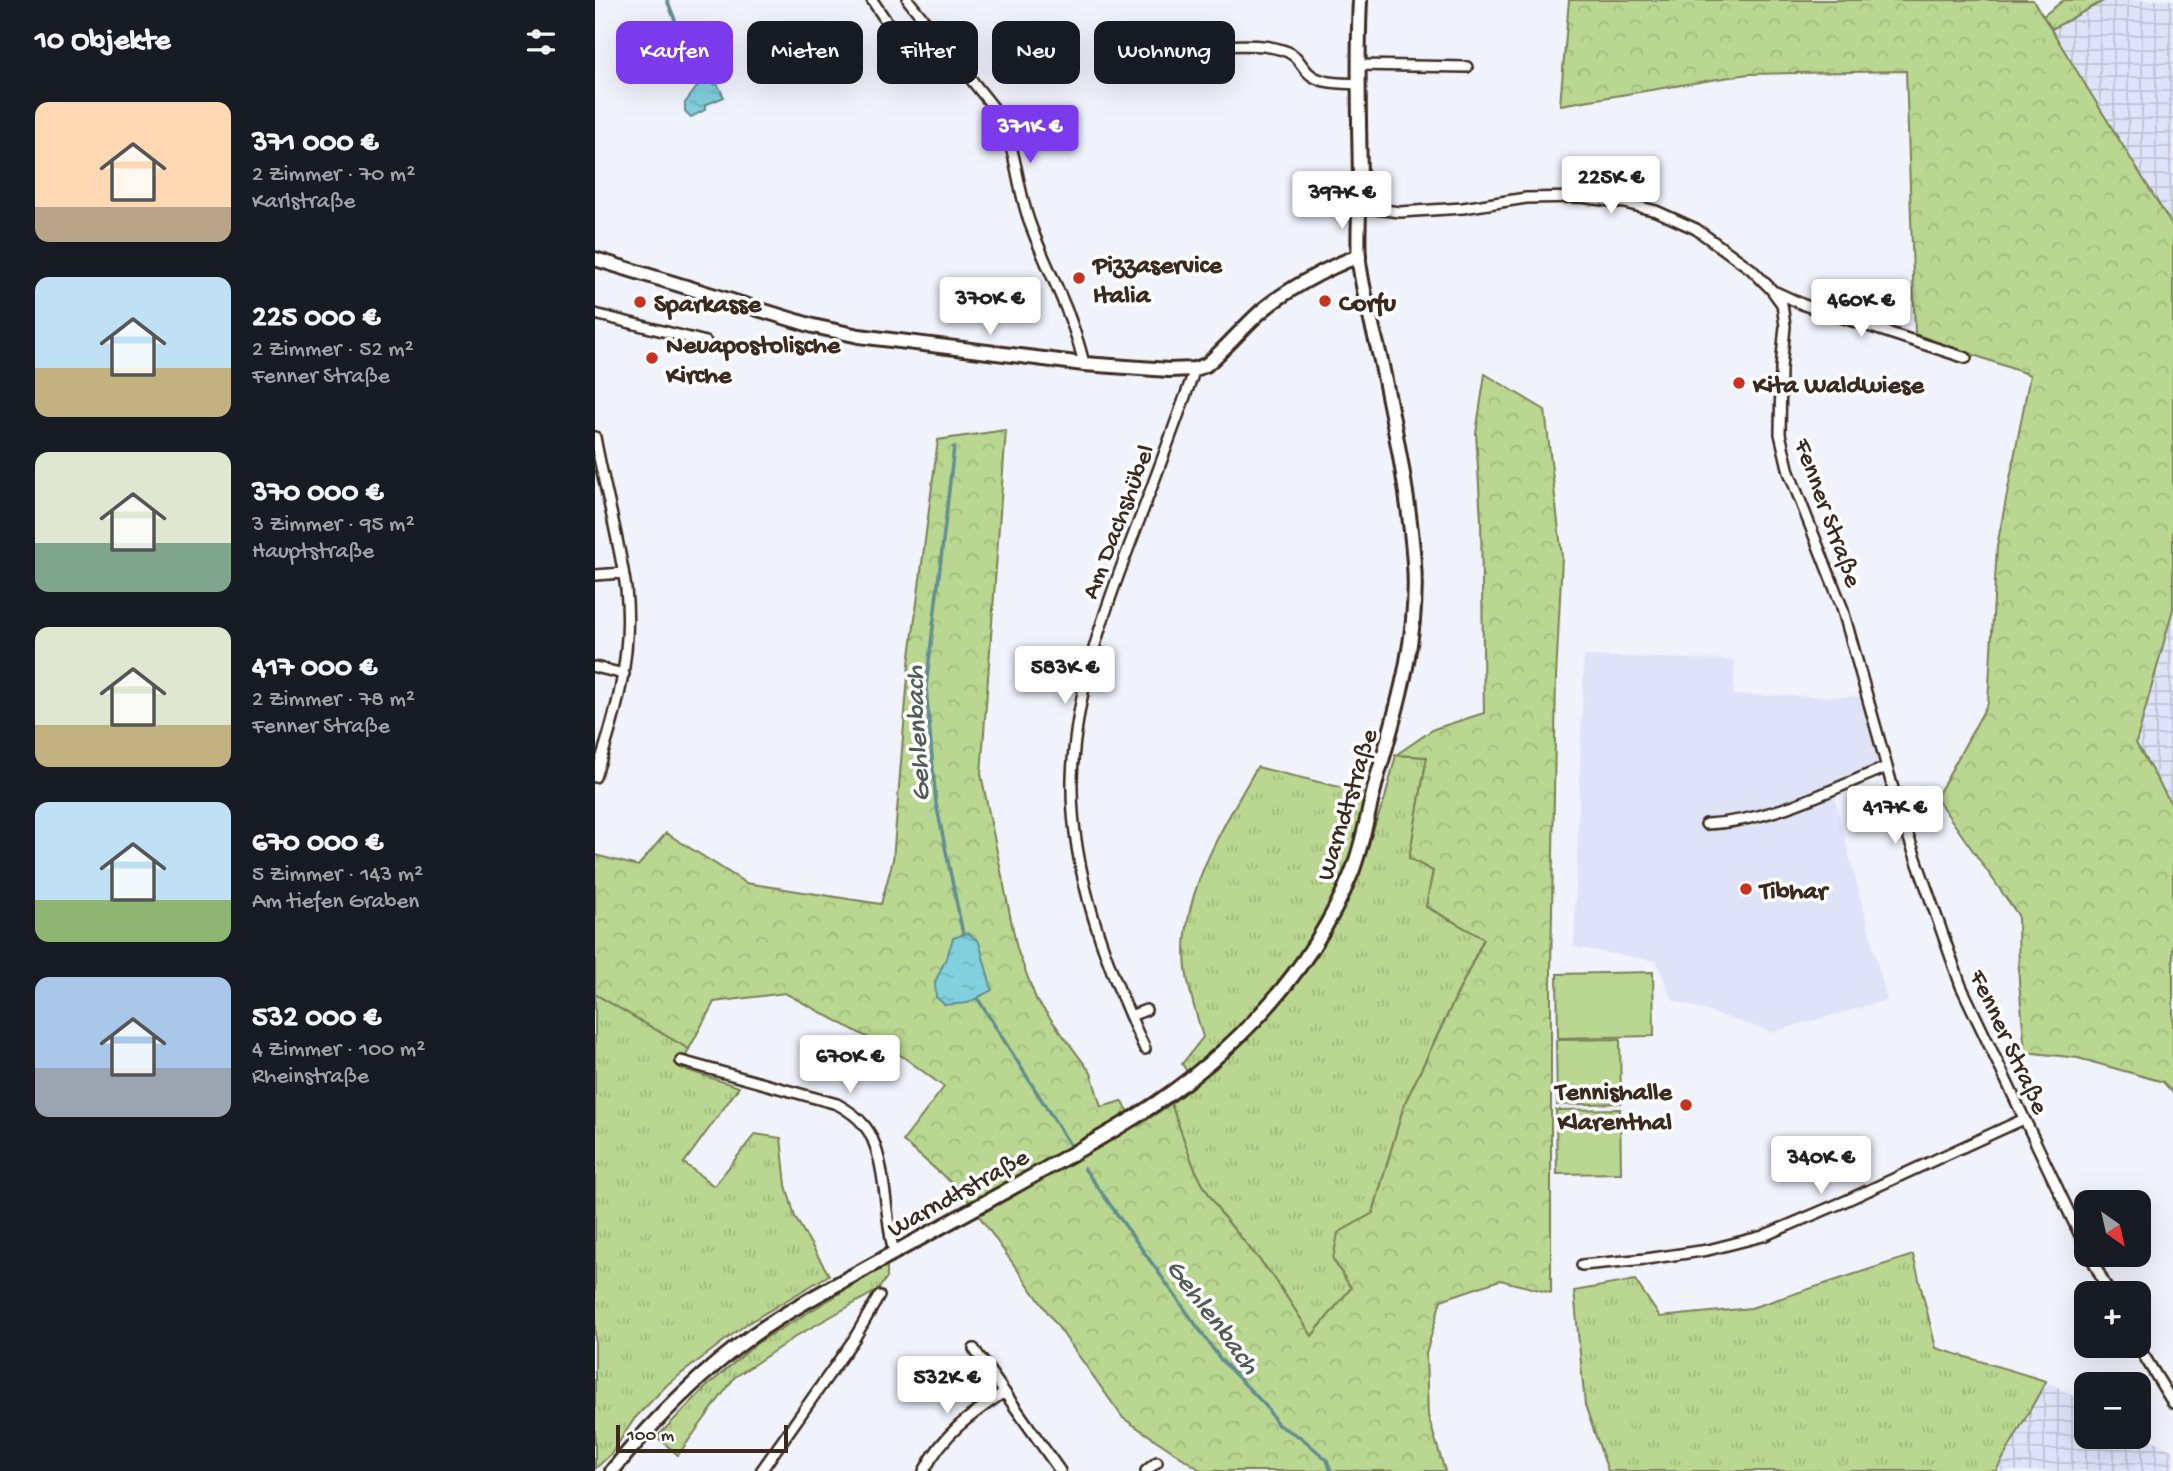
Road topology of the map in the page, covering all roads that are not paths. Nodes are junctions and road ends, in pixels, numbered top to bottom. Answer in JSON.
{"nodes":[{"id":1,"x":872,"y":0,"type":"edge"},
{"id":2,"x":908,"y":0,"type":"edge"},
{"id":3,"x":1360,"y":0,"type":"edge"},
{"id":4,"x":886,"y":21,"type":"edge"},
{"id":5,"x":1235,"y":46,"type":"edge"},
{"id":6,"x":1358,"y":65,"type":"junction"},
{"id":7,"x":1467,"y":67,"type":"dead end"},
{"id":8,"x":1358,"y":84,"type":"junction"},
{"id":9,"x":1359,"y":207,"type":"junction"},
{"id":10,"x":1359,"y":256,"type":"junction"},
{"id":11,"x":595,"y":259,"type":"edge"},
{"id":12,"x":1771,"y":289,"type":"junction"},
{"id":13,"x":595,"y":314,"type":"edge"},
{"id":14,"x":706,"y":342,"type":"dead end"},
{"id":15,"x":1966,"y":358,"type":"dead end"},
{"id":16,"x":1084,"y":364,"type":"junction"},
{"id":17,"x":1195,"y":369,"type":"junction"},
{"id":18,"x":595,"y":437,"type":"edge"},
{"id":19,"x":599,"y":487,"type":"edge"},
{"id":20,"x":623,"y":573,"type":"junction"},
{"id":21,"x":595,"y":575,"type":"edge"},
{"id":22,"x":595,"y":667,"type":"edge"},
{"id":23,"x":624,"y":674,"type":"junction"},
{"id":24,"x":1887,"y":767,"type":"junction"},
{"id":25,"x":595,"y":776,"type":"edge"},
{"id":26,"x":1706,"y":824,"type":"dead end"},
{"id":27,"x":1146,"y":1010,"type":"dead end"},
{"id":28,"x":1130,"y":1016,"type":"junction"},
{"id":29,"x":1145,"y":1049,"type":"dead end"},
{"id":30,"x":681,"y":1061,"type":"dead end"},
{"id":31,"x":2024,"y":1119,"type":"junction"},
{"id":32,"x":2074,"y":1223,"type":"edge"},
{"id":33,"x":894,"y":1252,"type":"junction"},
{"id":34,"x":1582,"y":1265,"type":"dead end"},
{"id":35,"x":879,"y":1296,"type":"dead end"},
{"id":36,"x":974,"y":1349,"type":"dead end"},
{"id":37,"x":2145,"y":1358,"type":"edge"},
{"id":38,"x":1004,"y":1392,"type":"junction"},
{"id":39,"x":2173,"y":1403,"type":"edge"},
{"id":40,"x":1157,"y":1462,"type":"dead end"},
{"id":41,"x":612,"y":1471,"type":"edge"},
{"id":42,"x":761,"y":1471,"type":"edge"},
{"id":43,"x":924,"y":1471,"type":"edge"},
{"id":44,"x":1060,"y":1471,"type":"edge"},
{"id":45,"x":1146,"y":1471,"type":"edge"}],
"edges":[{"from":1,"to":4,"type":"street"},
{"from":2,"to":16,"type":"street"},
{"from":3,"to":6,"type":"main road","name":"Warndtstraße"},
{"from":5,"to":8,"type":"street"},
{"from":6,"to":7,"type":"street"},
{"from":6,"to":8,"type":"main road","name":"Warndtstraße"},
{"from":8,"to":9,"type":"main road","name":"Warndtstraße"},
{"from":9,"to":10,"type":"main road","name":"Warndtstraße"},
{"from":9,"to":12,"type":"street","name":"Fenner Straße"},
{"from":10,"to":17,"type":"main road"},
{"from":10,"to":33,"type":"main road","name":"Warndtstraße"},
{"from":11,"to":16,"type":"main road"},
{"from":12,"to":15,"type":"street"},
{"from":12,"to":24,"type":"street","name":"Fenner Straße"},
{"from":13,"to":14,"type":"street"},
{"from":16,"to":17,"type":"main road"},
{"from":17,"to":28,"type":"street","name":"Am Dachshübel"},
{"from":18,"to":19,"type":"street"},
{"from":19,"to":20,"type":"street"},
{"from":20,"to":21,"type":"street"},
{"from":20,"to":23,"type":"street"},
{"from":22,"to":23,"type":"street"},
{"from":23,"to":25,"type":"street"},
{"from":24,"to":26,"type":"street"},
{"from":24,"to":31,"type":"street","name":"Fenner Straße"},
{"from":27,"to":28,"type":"street"},
{"from":28,"to":29,"type":"street","name":"Am Dachshübel"},
{"from":30,"to":33,"type":"street"},
{"from":31,"to":32,"type":"street","name":"Fenner Straße"},
{"from":31,"to":34,"type":"street"},
{"from":33,"to":41,"type":"main road","name":"Warndtstraße"},
{"from":35,"to":42,"type":"street"},
{"from":36,"to":38,"type":"street"},
{"from":37,"to":39,"type":"street"},
{"from":38,"to":43,"type":"street"},
{"from":38,"to":44,"type":"street"},
{"from":40,"to":45,"type":"street"}]}
